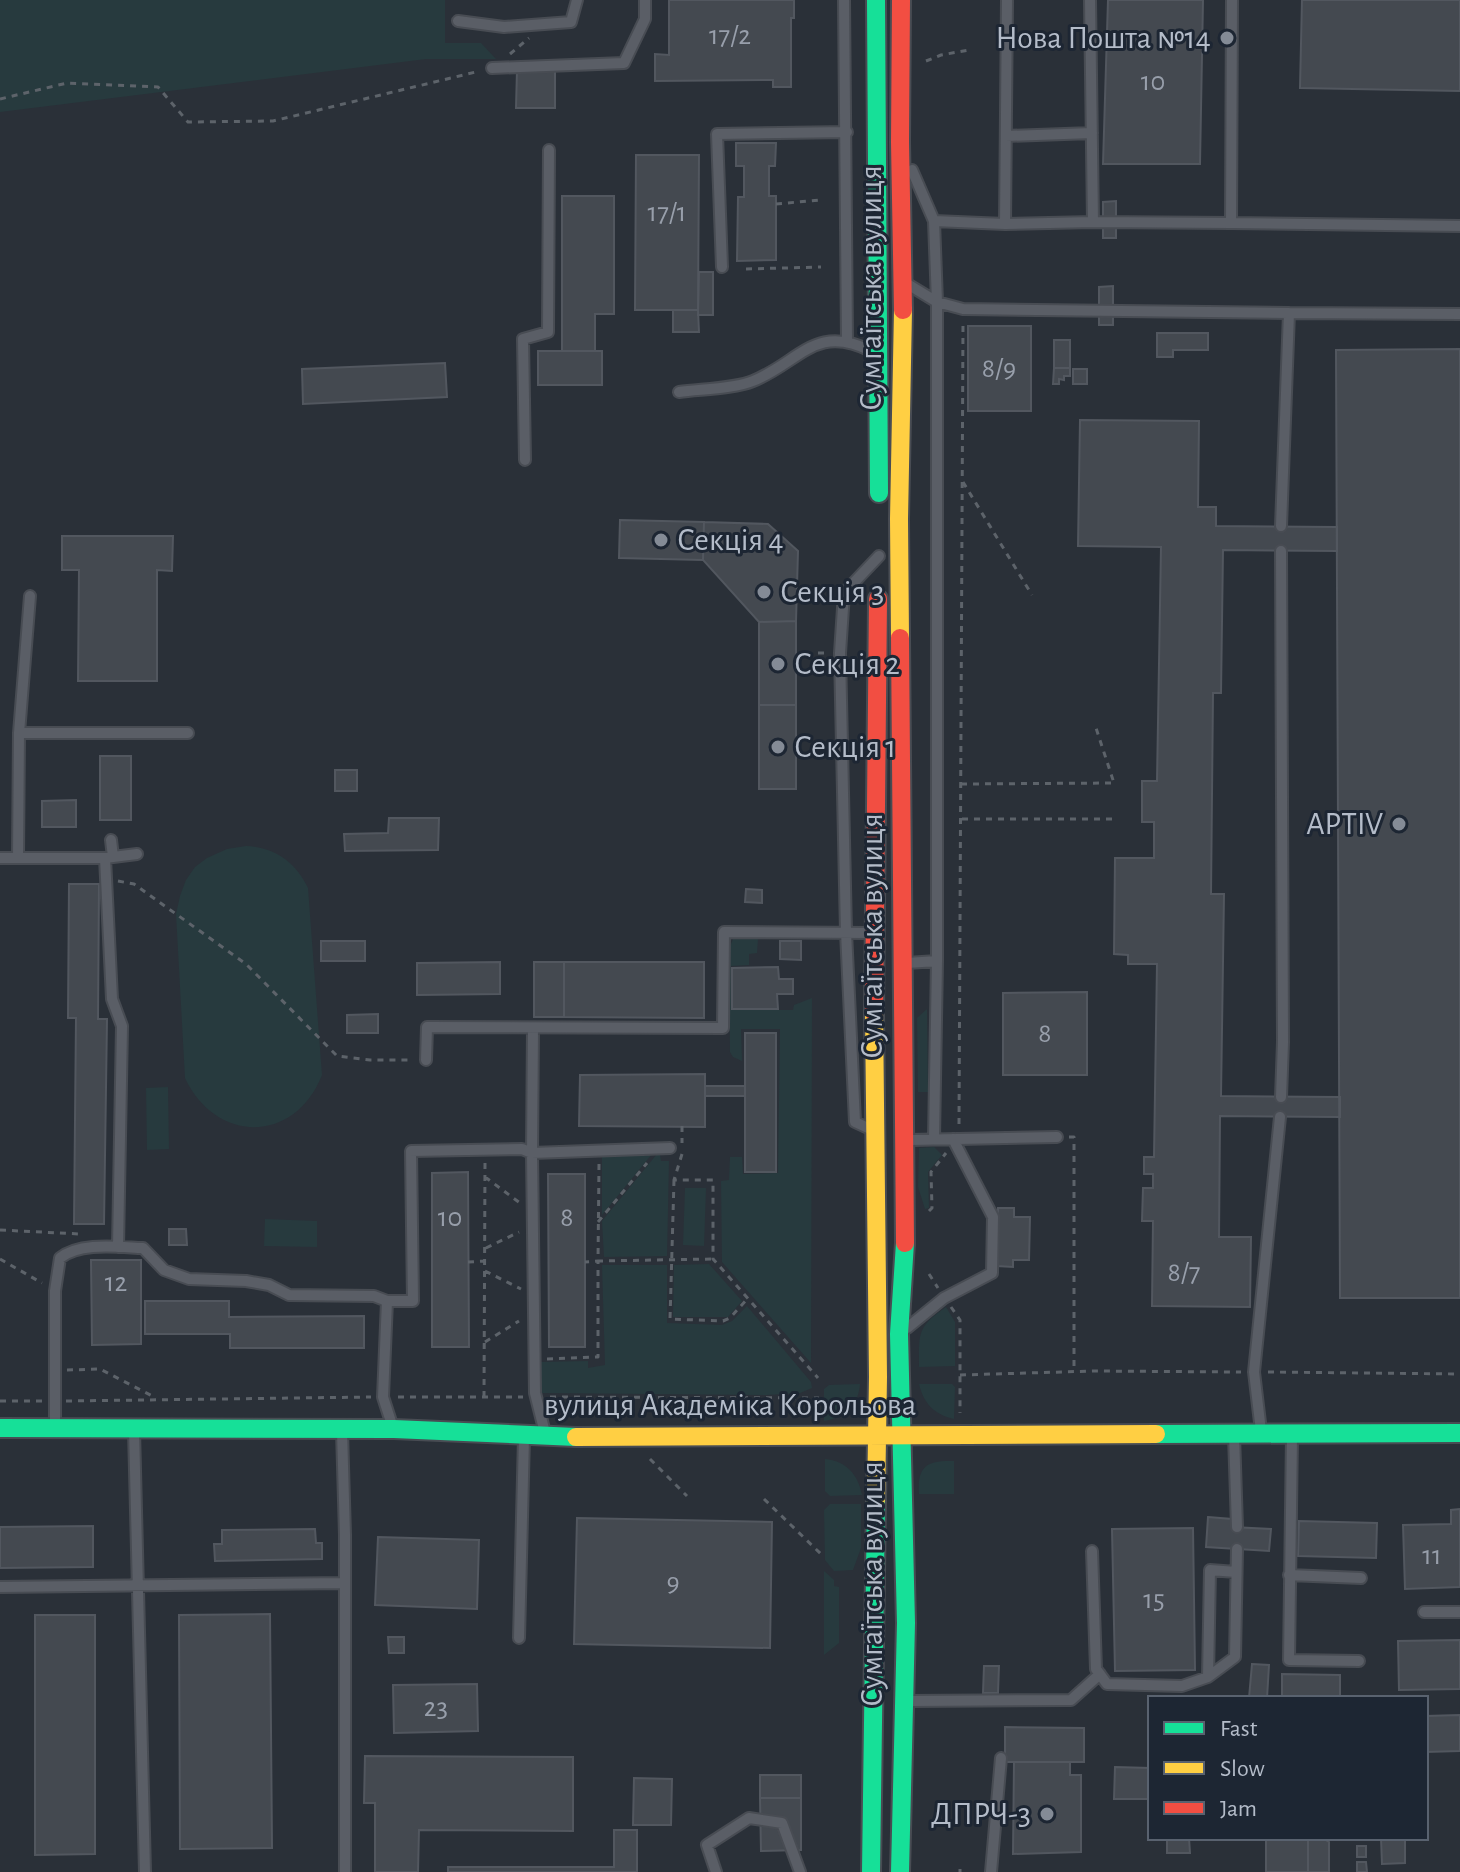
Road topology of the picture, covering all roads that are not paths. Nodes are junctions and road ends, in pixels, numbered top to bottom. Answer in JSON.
{"nodes":[{"id":1,"x":577,"y":0,"type":"edge"},
{"id":2,"x":645,"y":0,"type":"edge"},
{"id":3,"x":844,"y":0,"type":"edge"},
{"id":4,"x":876,"y":0,"type":"edge"},
{"id":5,"x":901,"y":0,"type":"edge"},
{"id":6,"x":1007,"y":0,"type":"edge"},
{"id":7,"x":1090,"y":0,"type":"edge"},
{"id":8,"x":1232,"y":0,"type":"edge"},
{"id":9,"x":458,"y":21,"type":"dead end"},
{"id":10,"x":492,"y":68,"type":"road end"},
{"id":11,"x":847,"y":132,"type":"junction"},
{"id":12,"x":1092,"y":133,"type":"junction"},
{"id":13,"x":1006,"y":136,"type":"junction"},
{"id":14,"x":900,"y":142,"type":"junction"},
{"id":15,"x":549,"y":150,"type":"dead end"},
{"id":16,"x":934,"y":221,"type":"junction"},
{"id":17,"x":1093,"y":222,"type":"junction"},
{"id":18,"x":1231,"y":223,"type":"junction"},
{"id":19,"x":1005,"y":224,"type":"junction"},
{"id":20,"x":1460,"y":226,"type":"edge"},
{"id":21,"x":722,"y":267,"type":"dead end"},
{"id":22,"x":904,"y":282,"type":"junction"},
{"id":23,"x":937,"y":302,"type":"junction"},
{"id":24,"x":1289,"y":313,"type":"junction"},
{"id":25,"x":1460,"y":314,"type":"edge"},
{"id":26,"x":847,"y":340,"type":"junction"},
{"id":27,"x":877,"y":353,"type":"junction"},
{"id":28,"x":679,"y":392,"type":"dead end"},
{"id":29,"x":878,"y":454,"type":"junction"},
{"id":30,"x":900,"y":454,"type":"junction"},
{"id":31,"x":525,"y":460,"type":"dead end"},
{"id":32,"x":879,"y":518,"type":"dead end"},
{"id":33,"x":1281,"y":526,"type":"dead end"},
{"id":34,"x":879,"y":550,"type":"joint"},
{"id":35,"x":1281,"y":551,"type":"dead end"},
{"id":36,"x":30,"y":596,"type":"dead end"},
{"id":37,"x":19,"y":733,"type":"junction"},
{"id":38,"x":188,"y":733,"type":"dead end"},
{"id":39,"x":111,"y":840,"type":"dead end"},
{"id":40,"x":137,"y":854,"type":"dead end"},
{"id":41,"x":109,"y":857,"type":"junction"},
{"id":42,"x":0,"y":858,"type":"edge"},
{"id":43,"x":18,"y":858,"type":"junction"},
{"id":44,"x":846,"y":932,"type":"junction"},
{"id":45,"x":873,"y":933,"type":"junction"},
{"id":46,"x":937,"y":961,"type":"junction"},
{"id":47,"x":903,"y":963,"type":"junction"},
{"id":48,"x":533,"y":1028,"type":"junction"},
{"id":49,"x":426,"y":1060,"type":"road end"},
{"id":50,"x":1281,"y":1097,"type":"dead end"},
{"id":51,"x":1280,"y":1117,"type":"dead end"},
{"id":52,"x":874,"y":1131,"type":"junction"},
{"id":53,"x":1057,"y":1137,"type":"road end"},
{"id":54,"x":934,"y":1139,"type":"junction"},
{"id":55,"x":953,"y":1139,"type":"junction"},
{"id":56,"x":904,"y":1140,"type":"junction"},
{"id":57,"x":665,"y":1148,"type":"road end"},
{"id":58,"x":532,"y":1153,"type":"junction"},
{"id":59,"x":118,"y":1247,"type":"junction"},
{"id":60,"x":387,"y":1301,"type":"junction"},
{"id":61,"x":899,"y":1334,"type":"junction"},
{"id":62,"x":0,"y":1428,"type":"edge"},
{"id":63,"x":134,"y":1428,"type":"junction"},
{"id":64,"x":55,"y":1429,"type":"junction"},
{"id":65,"x":342,"y":1429,"type":"junction"},
{"id":66,"x":394,"y":1429,"type":"junction"},
{"id":67,"x":1234,"y":1433,"type":"junction"},
{"id":68,"x":1262,"y":1433,"type":"junction"},
{"id":69,"x":1292,"y":1433,"type":"junction"},
{"id":70,"x":1460,"y":1433,"type":"edge"},
{"id":71,"x":524,"y":1435,"type":"junction"},
{"id":72,"x":878,"y":1435,"type":"junction"},
{"id":73,"x":901,"y":1435,"type":"junction"},
{"id":74,"x":546,"y":1437,"type":"junction"},
{"id":75,"x":1237,"y":1527,"type":"dead end"},
{"id":76,"x":1237,"y":1549,"type":"dead end"},
{"id":77,"x":1092,"y":1551,"type":"dead end"},
{"id":78,"x":1236,"y":1572,"type":"junction"},
{"id":79,"x":1289,"y":1575,"type":"junction"},
{"id":80,"x":1361,"y":1578,"type":"dead end"},
{"id":81,"x":345,"y":1583,"type":"junction"},
{"id":82,"x":138,"y":1586,"type":"junction"},
{"id":83,"x":0,"y":1587,"type":"edge"},
{"id":84,"x":1424,"y":1612,"type":"dead end"},
{"id":85,"x":1460,"y":1612,"type":"edge"},
{"id":86,"x":519,"y":1638,"type":"dead end"},
{"id":87,"x":1359,"y":1661,"type":"dead end"},
{"id":88,"x":1100,"y":1674,"type":"junction"},
{"id":89,"x":1208,"y":1677,"type":"junction"},
{"id":90,"x":903,"y":1701,"type":"junction"},
{"id":91,"x":1001,"y":1758,"type":"dead end"},
{"id":92,"x":145,"y":1872,"type":"edge"},
{"id":93,"x":345,"y":1872,"type":"edge"},
{"id":94,"x":716,"y":1872,"type":"edge"},
{"id":95,"x":800,"y":1872,"type":"edge"},
{"id":96,"x":871,"y":1872,"type":"edge"},
{"id":97,"x":900,"y":1872,"type":"edge"},
{"id":98,"x":991,"y":1872,"type":"edge"}],
"edges":[{"from":1,"to":9,"type":"lane"},
{"from":2,"to":10,"type":"lane"},
{"from":3,"to":11,"type":"lane"},
{"from":4,"to":27,"type":"main road","name":"Сумгаїтська вулиця"},
{"from":5,"to":14,"type":"main road","name":"Сумгаїтська вулиця"},
{"from":6,"to":13,"type":"lane"},
{"from":7,"to":12,"type":"lane"},
{"from":8,"to":18,"type":"lane"},
{"from":11,"to":21,"type":"lane"},
{"from":11,"to":26,"type":"lane"},
{"from":12,"to":13,"type":"lane"},
{"from":12,"to":17,"type":"lane"},
{"from":13,"to":19,"type":"lane"},
{"from":14,"to":16,"type":"lane"},
{"from":14,"to":22,"type":"main road","name":"Сумгаїтська вулиця"},
{"from":15,"to":31,"type":"lane"},
{"from":16,"to":19,"type":"lane"},
{"from":16,"to":23,"type":"lane"},
{"from":17,"to":18,"type":"lane"},
{"from":17,"to":19,"type":"lane"},
{"from":18,"to":20,"type":"lane"},
{"from":22,"to":23,"type":"lane"},
{"from":22,"to":30,"type":"main road","name":"Сумгаїтська вулиця"},
{"from":23,"to":24,"type":"lane"},
{"from":23,"to":46,"type":"lane"},
{"from":24,"to":25,"type":"lane"},
{"from":24,"to":33,"type":"lane"},
{"from":26,"to":27,"type":"lane"},
{"from":26,"to":28,"type":"lane"},
{"from":27,"to":29,"type":"main road","name":"Сумгаїтська вулиця"},
{"from":29,"to":30,"type":"main road"},
{"from":29,"to":32,"type":"main road","name":"Сумгаїтська вулиця"},
{"from":30,"to":47,"type":"main road","name":"Сумгаїтська вулиця"},
{"from":34,"to":44,"type":"lane"},
{"from":34,"to":45,"type":"main road","name":"Сумгаїтська вулиця"},
{"from":35,"to":50,"type":"lane"},
{"from":36,"to":37,"type":"lane"},
{"from":37,"to":38,"type":"lane"},
{"from":37,"to":43,"type":"lane"},
{"from":39,"to":41,"type":"lane"},
{"from":40,"to":41,"type":"lane"},
{"from":41,"to":43,"type":"lane"},
{"from":41,"to":59,"type":"lane"},
{"from":42,"to":43,"type":"lane"},
{"from":44,"to":45,"type":"lane"},
{"from":44,"to":48,"type":"lane"},
{"from":44,"to":52,"type":"lane"},
{"from":45,"to":52,"type":"main road","name":"Сумгаїтська вулиця"},
{"from":46,"to":47,"type":"lane"},
{"from":46,"to":54,"type":"lane"},
{"from":47,"to":56,"type":"main road","name":"Сумгаїтська вулиця"},
{"from":48,"to":49,"type":"lane"},
{"from":48,"to":58,"type":"lane"},
{"from":51,"to":68,"type":"lane"},
{"from":52,"to":72,"type":"main road","name":"Сумгаїтська вулиця"},
{"from":53,"to":55,"type":"lane"},
{"from":54,"to":55,"type":"lane"},
{"from":54,"to":56,"type":"lane"},
{"from":55,"to":61,"type":"lane"},
{"from":56,"to":61,"type":"main road","name":"Сумгаїтська вулиця"},
{"from":57,"to":58,"type":"lane"},
{"from":58,"to":60,"type":"lane"},
{"from":58,"to":74,"type":"lane"},
{"from":59,"to":60,"type":"lane"},
{"from":59,"to":64,"type":"lane"},
{"from":60,"to":66,"type":"lane"},
{"from":61,"to":73,"type":"main road","name":"Сумгаїтська вулиця"},
{"from":62,"to":64,"type":"main road","name":"вулиця Академіка Корольова"},
{"from":63,"to":64,"type":"main road","name":"вулиця Академіка Корольова"},
{"from":63,"to":65,"type":"main road","name":"вулиця Академіка Корольова"},
{"from":63,"to":82,"type":"lane"},
{"from":65,"to":66,"type":"main road","name":"вулиця Академіка Корольова"},
{"from":65,"to":81,"type":"lane"},
{"from":66,"to":71,"type":"main road","name":"вулиця Академіка Корольова"},
{"from":67,"to":68,"type":"main road","name":"вулиця Академіка Корольова"},
{"from":67,"to":73,"type":"main road","name":"вулиця Академіка Корольова"},
{"from":67,"to":75,"type":"lane"},
{"from":68,"to":69,"type":"main road","name":"вулиця Академіка Корольова"},
{"from":69,"to":70,"type":"main road","name":"вулиця Академіка Корольова"},
{"from":69,"to":79,"type":"lane"},
{"from":71,"to":74,"type":"main road","name":"вулиця Академіка Корольова"},
{"from":71,"to":86,"type":"lane"},
{"from":72,"to":73,"type":"main road","name":"вулиця Академіка Корольова"},
{"from":72,"to":74,"type":"main road","name":"вулиця Академіка Корольова"},
{"from":72,"to":96,"type":"main road","name":"Сумгаїтська вулиця"},
{"from":73,"to":90,"type":"main road","name":"Сумгаїтська вулиця"},
{"from":76,"to":78,"type":"lane"},
{"from":77,"to":88,"type":"lane"},
{"from":78,"to":89,"type":"lane"},
{"from":78,"to":89,"type":"lane"},
{"from":79,"to":80,"type":"lane"},
{"from":79,"to":87,"type":"lane"},
{"from":81,"to":82,"type":"lane"},
{"from":81,"to":93,"type":"lane"},
{"from":82,"to":83,"type":"lane"},
{"from":82,"to":92,"type":"lane"},
{"from":84,"to":85,"type":"lane"},
{"from":88,"to":89,"type":"lane"},
{"from":88,"to":90,"type":"lane"},
{"from":90,"to":97,"type":"main road","name":"Сумгаїтська вулиця"},
{"from":91,"to":98,"type":"lane"},
{"from":94,"to":95,"type":"lane"}]}
